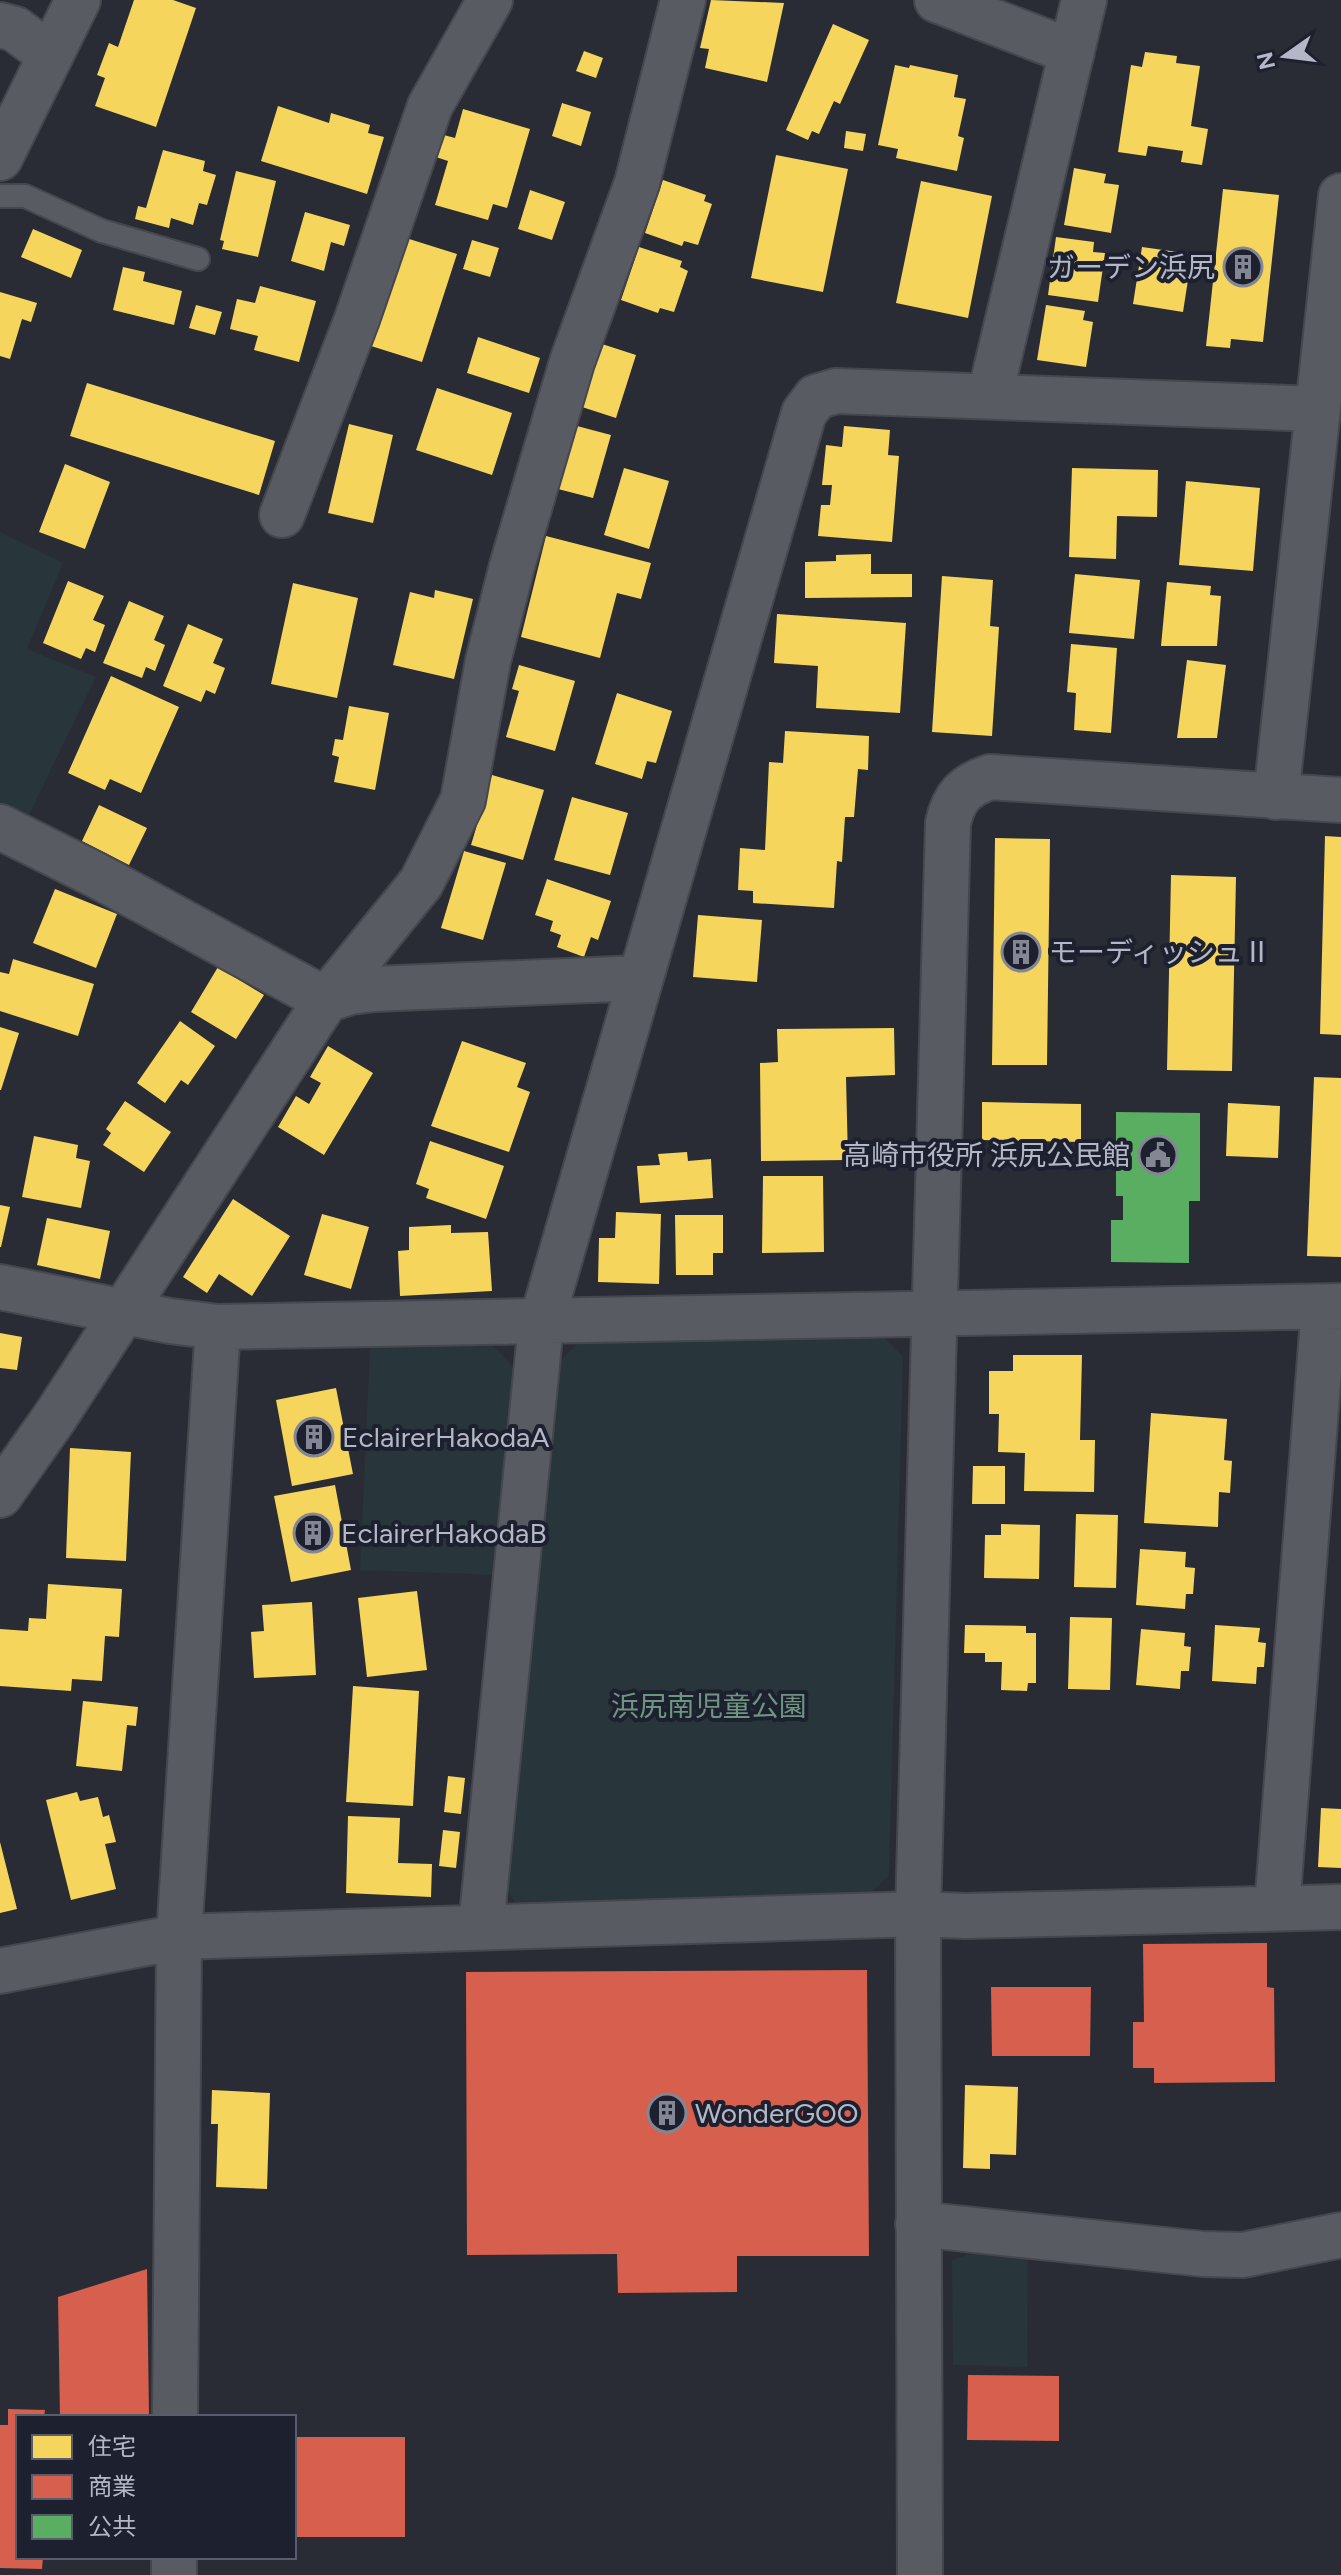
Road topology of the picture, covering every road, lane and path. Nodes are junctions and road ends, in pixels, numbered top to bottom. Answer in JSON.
{"nodes":[{"id":1,"x":78,"y":0,"type":"edge"},
{"id":2,"x":490,"y":0,"type":"edge"},
{"id":3,"x":683,"y":0,"type":"edge"},
{"id":4,"x":937,"y":0,"type":"edge"},
{"id":5,"x":1084,"y":0,"type":"edge"},
{"id":6,"x":0,"y":25,"type":"edge"},
{"id":7,"x":1072,"y":52,"type":"junction"},
{"id":8,"x":50,"y":55,"type":"junction"},
{"id":9,"x":0,"y":158,"type":"edge"},
{"id":10,"x":0,"y":196,"type":"edge"},
{"id":11,"x":1341,"y":196,"type":"edge"},
{"id":12,"x":198,"y":259,"type":"dead end"},
{"id":13,"x":990,"y":395,"type":"junction"},
{"id":14,"x":1318,"y":409,"type":"junction"},
{"id":15,"x":282,"y":515,"type":"dead end"},
{"id":16,"x":1276,"y":797,"type":"junction"},
{"id":17,"x":1341,"y":800,"type":"edge"},
{"id":18,"x":0,"y":827,"type":"edge"},
{"id":19,"x":639,"y":978,"type":"junction"},
{"id":20,"x":326,"y":1000,"type":"junction"},
{"id":21,"x":0,"y":1287,"type":"edge"},
{"id":22,"x":1332,"y":1306,"type":"edge"},
{"id":23,"x":121,"y":1312,"type":"junction"},
{"id":24,"x":937,"y":1315,"type":"junction"},
{"id":25,"x":541,"y":1324,"type":"junction"},
{"id":26,"x":218,"y":1327,"type":"junction"},
{"id":27,"x":0,"y":1495,"type":"edge"},
{"id":28,"x":1277,"y":1907,"type":"junction"},
{"id":29,"x":1341,"y":1907,"type":"edge"},
{"id":30,"x":918,"y":1914,"type":"junction"},
{"id":31,"x":481,"y":1927,"type":"junction"},
{"id":32,"x":179,"y":1937,"type":"junction"},
{"id":33,"x":0,"y":1971,"type":"edge"},
{"id":34,"x":918,"y":2224,"type":"junction"},
{"id":35,"x":1341,"y":2235,"type":"edge"},
{"id":36,"x":175,"y":2415,"type":"edge"},
{"id":37,"x":920,"y":2575,"type":"edge"}],
"edges":[{"from":1,"to":8,"type":"street"},
{"from":2,"to":15,"type":"street"},
{"from":3,"to":20,"type":"street"},
{"from":4,"to":7,"type":"street"},
{"from":5,"to":7,"type":"street"},
{"from":6,"to":8,"type":"street"},
{"from":7,"to":13,"type":"street"},
{"from":8,"to":9,"type":"street"},
{"from":10,"to":12,"type":"lane"},
{"from":11,"to":14,"type":"street"},
{"from":13,"to":14,"type":"street"},
{"from":13,"to":19,"type":"street"},
{"from":14,"to":16,"type":"street"},
{"from":16,"to":17,"type":"street"},
{"from":16,"to":24,"type":"street"},
{"from":18,"to":20,"type":"street"},
{"from":19,"to":20,"type":"street"},
{"from":19,"to":25,"type":"street"},
{"from":20,"to":23,"type":"street"},
{"from":21,"to":23,"type":"street"},
{"from":22,"to":24,"type":"street"},
{"from":22,"to":28,"type":"street"},
{"from":23,"to":26,"type":"street"},
{"from":23,"to":27,"type":"street"},
{"from":24,"to":25,"type":"street"},
{"from":24,"to":30,"type":"street"},
{"from":25,"to":26,"type":"street"},
{"from":25,"to":31,"type":"street"},
{"from":26,"to":32,"type":"street"},
{"from":28,"to":29,"type":"street"},
{"from":28,"to":30,"type":"street"},
{"from":30,"to":31,"type":"street"},
{"from":30,"to":34,"type":"street"},
{"from":31,"to":32,"type":"street"},
{"from":32,"to":33,"type":"street"},
{"from":32,"to":36,"type":"street"},
{"from":34,"to":35,"type":"street"},
{"from":34,"to":37,"type":"street"}]}
